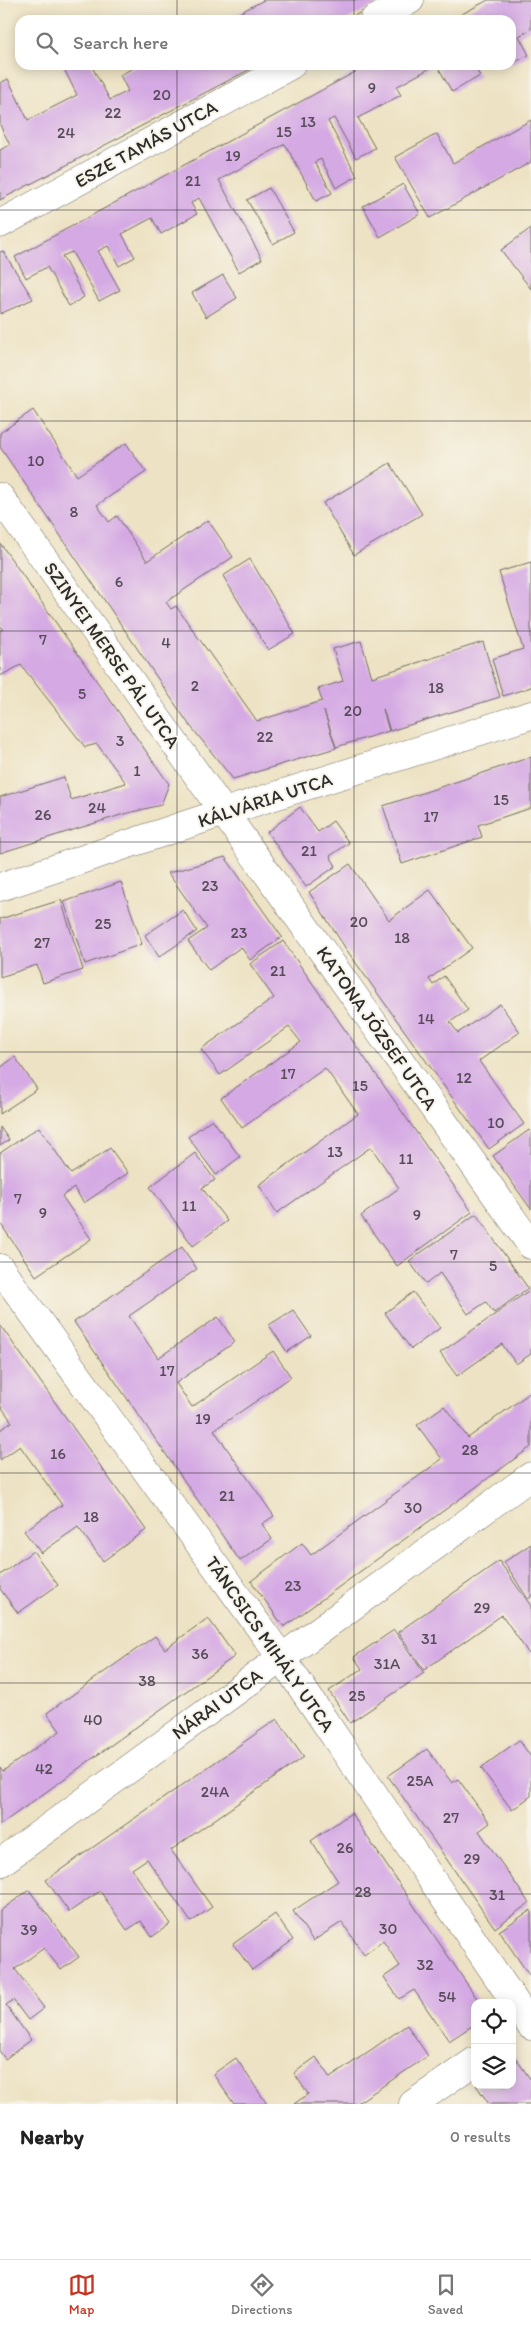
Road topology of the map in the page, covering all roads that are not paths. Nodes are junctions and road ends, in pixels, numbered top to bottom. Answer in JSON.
{"nodes":[{"id":1,"x":410,"y":0,"type":"edge"},
{"id":2,"x":383,"y":15,"type":"edge"},
{"id":3,"x":282,"y":70,"type":"edge"},
{"id":4,"x":0,"y":224,"type":"edge"},
{"id":5,"x":0,"y":497,"type":"edge"},
{"id":6,"x":531,"y":715,"type":"edge"},
{"id":7,"x":224,"y":812,"type":"junction"},
{"id":8,"x":0,"y":887,"type":"edge"},
{"id":9,"x":531,"y":1245,"type":"edge"},
{"id":10,"x":0,"y":1268,"type":"edge"},
{"id":11,"x":531,"y":1476,"type":"edge"},
{"id":12,"x":281,"y":1657,"type":"junction"},
{"id":13,"x":0,"y":1863,"type":"edge"},
{"id":14,"x":526,"y":2027,"type":"edge"},
{"id":15,"x":471,"y":2064,"type":"edge"},
{"id":16,"x":413,"y":2104,"type":"edge"}],
"edges":[{"from":1,"to":2,"type":"street"},
{"from":3,"to":4,"type":"street","name":"ESZE TAMÁS UTCA"},
{"from":5,"to":7,"type":"street","name":"SZINYEI MERSE PÁL UTCA"},
{"from":6,"to":7,"type":"street","name":"KÁLVÁRIA UTCA"},
{"from":7,"to":8,"type":"street","name":"KÁLVÁRIA UTCA"},
{"from":7,"to":9,"type":"street","name":"KATONA JÓZSEF UTCA"},
{"from":10,"to":12,"type":"street","name":"TÁNCSICS MIHÁLY UTCA"},
{"from":11,"to":12,"type":"street","name":"NÁRAI UTCA"},
{"from":12,"to":13,"type":"street","name":"NÁRAI UTCA"},
{"from":12,"to":14,"type":"street","name":"TÁNCSICS MIHÁLY UTCA"},
{"from":15,"to":16,"type":"street"}]}
